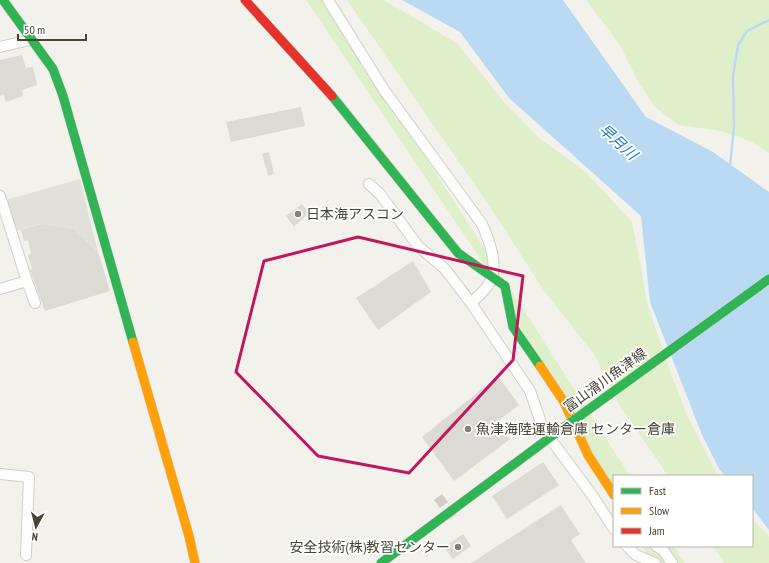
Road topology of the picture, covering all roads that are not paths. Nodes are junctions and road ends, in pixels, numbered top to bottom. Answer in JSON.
{"nodes":[{"id":1,"x":3,"y":0,"type":"edge"},
{"id":2,"x":245,"y":0,"type":"edge"},
{"id":3,"x":328,"y":0,"type":"edge"},
{"id":4,"x":30,"y":40,"type":"junction"},
{"id":5,"x":0,"y":47,"type":"edge"},
{"id":6,"x":369,"y":184,"type":"dead end"},
{"id":7,"x":0,"y":196,"type":"edge"},
{"id":8,"x":492,"y":276,"type":"junction"},
{"id":9,"x":769,"y":279,"type":"edge"},
{"id":10,"x":27,"y":281,"type":"junction"},
{"id":11,"x":0,"y":289,"type":"edge"},
{"id":12,"x":35,"y":303,"type":"dead end"},
{"id":13,"x":471,"y":304,"type":"junction"},
{"id":14,"x":553,"y":435,"type":"junction"},
{"id":15,"x":0,"y":474,"type":"edge"},
{"id":16,"x":613,"y":493,"type":"edge"},
{"id":17,"x":613,"y":527,"type":"edge"},
{"id":18,"x":628,"y":547,"type":"edge"},
{"id":19,"x":658,"y":547,"type":"edge"},
{"id":20,"x":26,"y":555,"type":"dead end"},
{"id":21,"x":636,"y":559,"type":"edge"},
{"id":22,"x":195,"y":563,"type":"edge"},
{"id":23,"x":381,"y":563,"type":"edge"},
{"id":24,"x":655,"y":563,"type":"edge"},
{"id":25,"x":672,"y":563,"type":"edge"}],
"edges":[{"from":1,"to":4,"type":"street"},
{"from":2,"to":8,"type":"street"},
{"from":3,"to":8,"type":"street"},
{"from":4,"to":5,"type":"street"},
{"from":4,"to":22,"type":"street"},
{"from":6,"to":13,"type":"street"},
{"from":7,"to":10,"type":"street"},
{"from":8,"to":13,"type":"street"},
{"from":8,"to":16,"type":"street"},
{"from":9,"to":14,"type":"street","name":"富山滑川魚津線","bridge":true},
{"from":10,"to":11,"type":"street"},
{"from":10,"to":12,"type":"street"},
{"from":13,"to":14,"type":"street"},
{"from":14,"to":17,"type":"street"},
{"from":14,"to":23,"type":"street","name":"富山滑川魚津線"},
{"from":15,"to":20,"type":"street"},
{"from":18,"to":21,"type":"street"},
{"from":19,"to":25,"type":"street"},
{"from":21,"to":24,"type":"street"}]}
